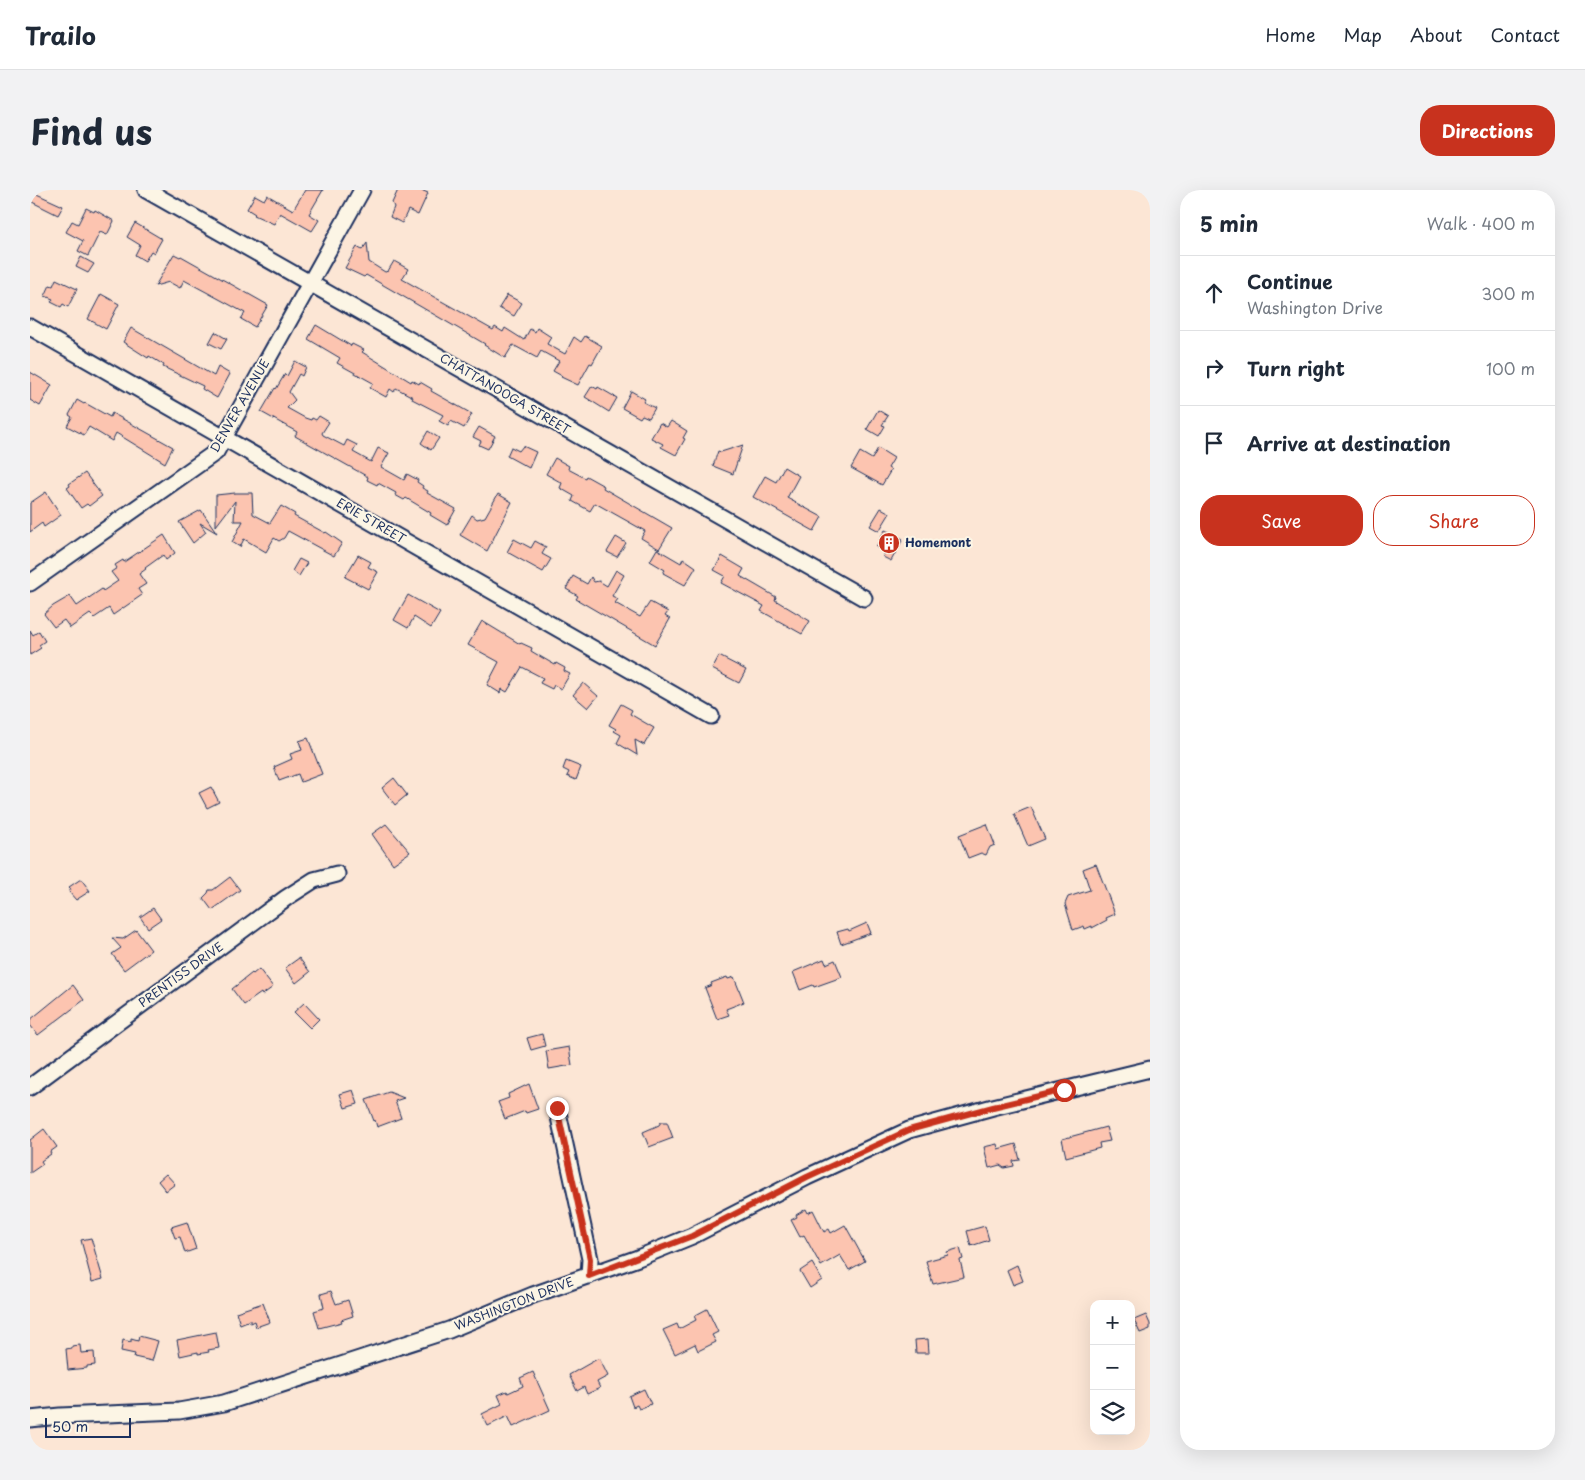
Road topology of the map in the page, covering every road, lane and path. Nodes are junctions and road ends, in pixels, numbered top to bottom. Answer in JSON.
{"nodes":[{"id":1,"x":146,"y":190,"type":"edge"},
{"id":2,"x":362,"y":190,"type":"edge"},
{"id":3,"x":310,"y":283,"type":"junction"},
{"id":4,"x":30,"y":326,"type":"edge"},
{"id":5,"x":225,"y":437,"type":"junction"},
{"id":6,"x":30,"y":583,"type":"edge"},
{"id":7,"x":864,"y":598,"type":"dead end"},
{"id":8,"x":711,"y":716,"type":"dead end"},
{"id":9,"x":337,"y":874,"type":"dead end"},
{"id":10,"x":1150,"y":1069,"type":"edge"},
{"id":11,"x":30,"y":1087,"type":"edge"},
{"id":12,"x":557,"y":1108,"type":"dead end"},
{"id":13,"x":589,"y":1276,"type":"junction"},
{"id":14,"x":30,"y":1420,"type":"edge"}],
"edges":[{"from":1,"to":3,"type":"street","name":"CHATTANOOGA STREET"},
{"from":2,"to":3,"type":"street","name":"DENVER AVENUE"},
{"from":3,"to":5,"type":"street","name":"DENVER AVENUE"},
{"from":3,"to":7,"type":"street","name":"CHATTANOOGA STREET"},
{"from":4,"to":5,"type":"street","name":"ERIE STREET"},
{"from":5,"to":6,"type":"street","name":"DENVER AVENUE"},
{"from":5,"to":8,"type":"street","name":"ERIE STREET"},
{"from":9,"to":11,"type":"street","name":"PRENTISS DRIVE"},
{"from":10,"to":13,"type":"street","name":"WASHINGTON DRIVE"},
{"from":12,"to":13,"type":"street"},
{"from":13,"to":14,"type":"street","name":"WASHINGTON DRIVE"}]}
